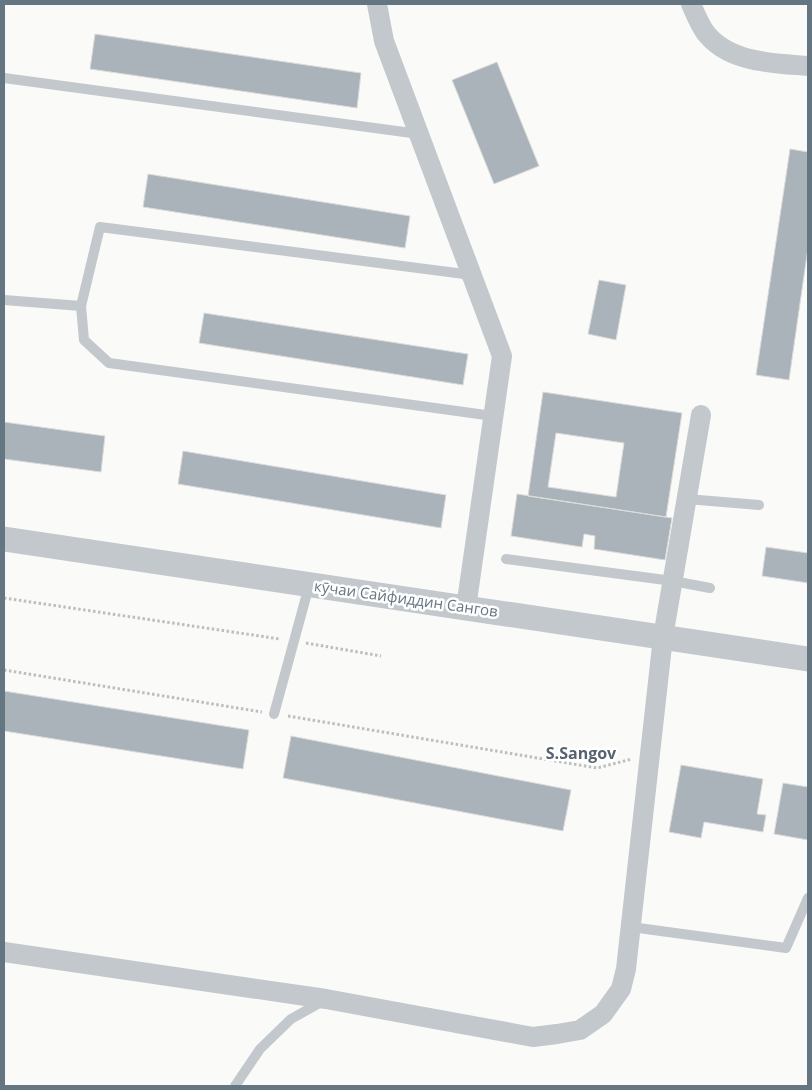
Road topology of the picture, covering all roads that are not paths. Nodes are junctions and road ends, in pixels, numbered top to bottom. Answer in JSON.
{"nodes":[{"id":1,"x":377,"y":4,"type":"edge"},
{"id":2,"x":691,"y":4,"type":"edge"},
{"id":3,"x":808,"y":66,"type":"edge"},
{"id":4,"x":4,"y":78,"type":"edge"},
{"id":5,"x":419,"y":134,"type":"junction"},
{"id":6,"x":472,"y":275,"type":"junction"},
{"id":7,"x":4,"y":300,"type":"edge"},
{"id":8,"x":82,"y":306,"type":"junction"},
{"id":9,"x":701,"y":415,"type":"dead end"},
{"id":10,"x":494,"y":416,"type":"junction"},
{"id":11,"x":687,"y":499,"type":"junction"},
{"id":12,"x":759,"y":504,"type":"dead end"},
{"id":13,"x":4,"y":539,"type":"edge"},
{"id":14,"x":506,"y":559,"type":"dead end"},
{"id":15,"x":673,"y":581,"type":"junction"},
{"id":16,"x":310,"y":585,"type":"junction"},
{"id":17,"x":710,"y":588,"type":"dead end"},
{"id":18,"x":466,"y":608,"type":"junction"},
{"id":19,"x":663,"y":638,"type":"junction"},
{"id":20,"x":808,"y":659,"type":"edge"},
{"id":21,"x":274,"y":714,"type":"road end"},
{"id":22,"x":808,"y":898,"type":"edge"},
{"id":23,"x":631,"y":927,"type":"junction"},
{"id":24,"x":4,"y":952,"type":"edge"},
{"id":25,"x":326,"y":999,"type":"junction"},
{"id":26,"x":234,"y":1086,"type":"edge"}],
"edges":[{"from":1,"to":5,"type":"street"},
{"from":2,"to":3,"type":"street"},
{"from":4,"to":5,"type":"lane"},
{"from":5,"to":6,"type":"street"},
{"from":6,"to":8,"type":"lane"},
{"from":6,"to":10,"type":"street"},
{"from":7,"to":8,"type":"lane"},
{"from":8,"to":10,"type":"lane"},
{"from":9,"to":11,"type":"street"},
{"from":10,"to":18,"type":"street"},
{"from":11,"to":12,"type":"lane"},
{"from":11,"to":15,"type":"street"},
{"from":13,"to":16,"type":"street","name":"кӯчаи Сайфиддин Сангов"},
{"from":14,"to":15,"type":"lane"},
{"from":15,"to":17,"type":"lane"},
{"from":15,"to":19,"type":"street"},
{"from":16,"to":18,"type":"street","name":"кӯчаи Сайфиддин Сангов"},
{"from":16,"to":21,"type":"lane"},
{"from":18,"to":19,"type":"street","name":"кӯчаи Сайфиддин Сангов"},
{"from":19,"to":20,"type":"street","name":"кӯчаи Сайфиддин Сангов"},
{"from":19,"to":23,"type":"street"},
{"from":22,"to":23,"type":"lane"},
{"from":23,"to":25,"type":"street"},
{"from":24,"to":25,"type":"street"},
{"from":25,"to":26,"type":"lane"}]}
